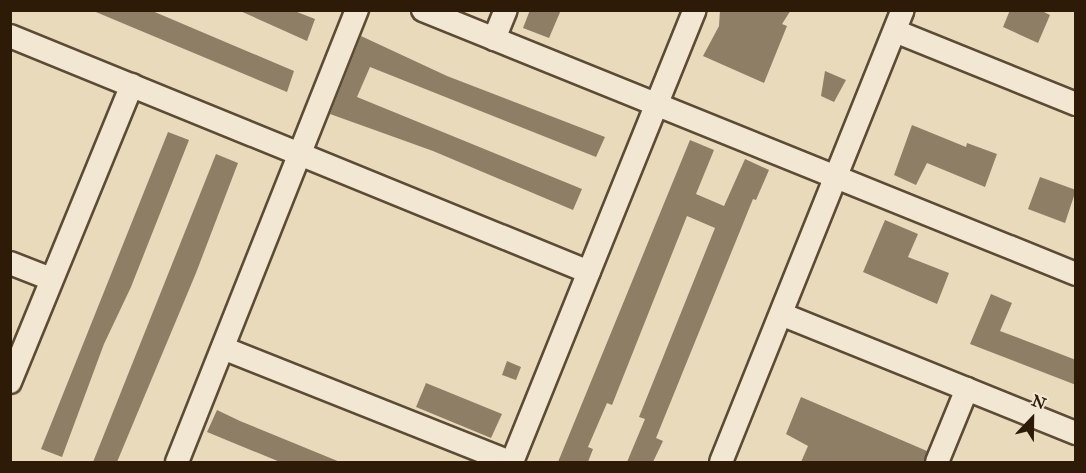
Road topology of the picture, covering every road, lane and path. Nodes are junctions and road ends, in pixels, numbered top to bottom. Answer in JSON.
{"nodes":[{"id":1,"x":357,"y":10,"type":"edge"},
{"id":2,"x":423,"y":10,"type":"edge"},
{"id":3,"x":506,"y":10,"type":"edge"},
{"id":4,"x":695,"y":10,"type":"edge"},
{"id":5,"x":903,"y":10,"type":"edge"},
{"id":6,"x":895,"y":32,"type":"junction"},
{"id":7,"x":10,"y":36,"type":"edge"},
{"id":8,"x":494,"y":39,"type":"junction"},
{"id":9,"x":132,"y":86,"type":"junction"},
{"id":10,"x":1076,"y":104,"type":"edge"},
{"id":11,"x":656,"y":105,"type":"junction"},
{"id":12,"x":302,"y":155,"type":"junction"},
{"id":13,"x":836,"y":177,"type":"junction"},
{"id":14,"x":10,"y":263,"type":"edge"},
{"id":15,"x":589,"y":272,"type":"junction"},
{"id":16,"x":1076,"y":274,"type":"edge"},
{"id":17,"x":51,"y":279,"type":"junction"},
{"id":18,"x":781,"y":314,"type":"junction"},
{"id":19,"x":224,"y":348,"type":"junction"},
{"id":20,"x":10,"y":382,"type":"edge"},
{"id":21,"x":967,"y":389,"type":"junction"},
{"id":22,"x":1076,"y":433,"type":"edge"},
{"id":23,"x":177,"y":462,"type":"edge"},
{"id":24,"x":511,"y":462,"type":"edge"},
{"id":25,"x":721,"y":462,"type":"edge"},
{"id":26,"x":937,"y":462,"type":"edge"}],
"edges":[{"from":1,"to":12,"type":"street"},
{"from":2,"to":8,"type":"street"},
{"from":3,"to":8,"type":"street"},
{"from":4,"to":11,"type":"street"},
{"from":5,"to":6,"type":"street"},
{"from":6,"to":10,"type":"street"},
{"from":6,"to":13,"type":"street"},
{"from":7,"to":9,"type":"street"},
{"from":8,"to":11,"type":"street"},
{"from":9,"to":12,"type":"street"},
{"from":9,"to":17,"type":"street"},
{"from":11,"to":13,"type":"street"},
{"from":11,"to":15,"type":"street"},
{"from":12,"to":15,"type":"street"},
{"from":12,"to":19,"type":"street"},
{"from":13,"to":16,"type":"street"},
{"from":13,"to":18,"type":"street"},
{"from":14,"to":17,"type":"street"},
{"from":15,"to":24,"type":"street"},
{"from":17,"to":20,"type":"street"},
{"from":18,"to":21,"type":"street"},
{"from":18,"to":25,"type":"street"},
{"from":19,"to":23,"type":"street"},
{"from":19,"to":24,"type":"street"},
{"from":21,"to":22,"type":"street"},
{"from":21,"to":26,"type":"street"}]}
